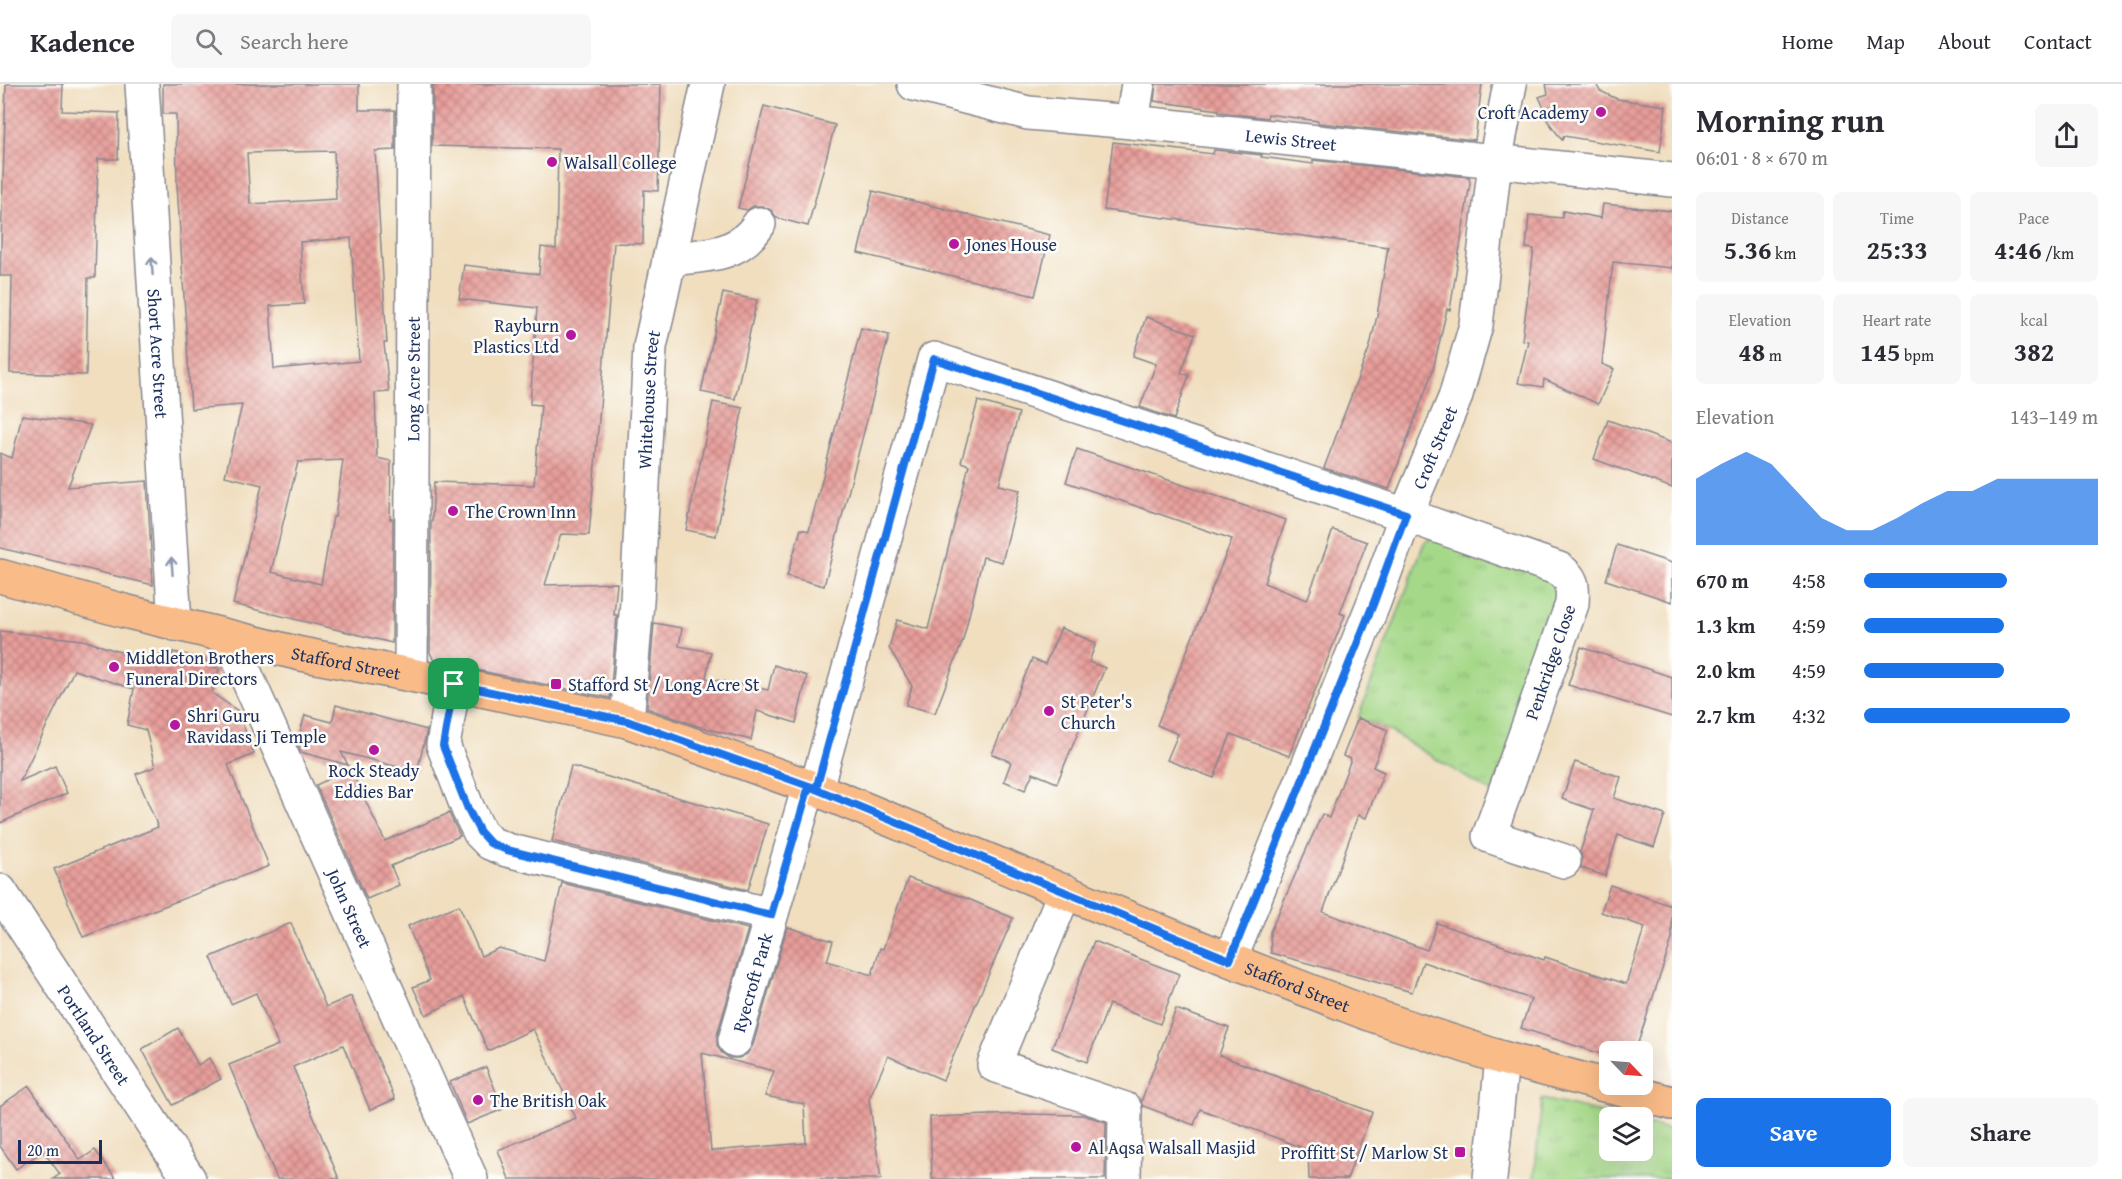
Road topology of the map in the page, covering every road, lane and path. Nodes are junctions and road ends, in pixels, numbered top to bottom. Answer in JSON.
{"nodes":[{"id":1,"x":142,"y":84,"type":"edge"},
{"id":2,"x":414,"y":84,"type":"edge"},
{"id":3,"x":708,"y":84,"type":"edge"},
{"id":4,"x":914,"y":84,"type":"edge"},
{"id":5,"x":1138,"y":84,"type":"edge"},
{"id":6,"x":1510,"y":84,"type":"edge"},
{"id":7,"x":1132,"y":122,"type":"junction"},
{"id":8,"x":1495,"y":162,"type":"junction"},
{"id":9,"x":1672,"y":180,"type":"edge"},
{"id":10,"x":759,"y":224,"type":"dead end"},
{"id":11,"x":669,"y":259,"type":"junction"},
{"id":12,"x":1406,"y":514,"type":"junction"},
{"id":13,"x":0,"y":576,"type":"edge"},
{"id":14,"x":176,"y":624,"type":"junction"},
{"id":15,"x":229,"y":637,"type":"junction"},
{"id":16,"x":411,"y":675,"type":"junction"},
{"id":17,"x":454,"y":684,"type":"junction"},
{"id":18,"x":627,"y":721,"type":"junction"},
{"id":19,"x":813,"y":787,"type":"junction"},
{"id":20,"x":1564,"y":861,"type":"dead end"},
{"id":21,"x":0,"y":891,"type":"edge"},
{"id":22,"x":1065,"y":891,"type":"junction"},
{"id":23,"x":771,"y":915,"type":"junction"},
{"id":24,"x":1230,"y":960,"type":"junction"},
{"id":25,"x":735,"y":1040,"type":"dead end"},
{"id":26,"x":1502,"y":1058,"type":"junction"},
{"id":27,"x":1672,"y":1103,"type":"edge"},
{"id":28,"x":189,"y":1179,"type":"edge"},
{"id":29,"x":471,"y":1179,"type":"edge"},
{"id":30,"x":1124,"y":1179,"type":"edge"},
{"id":31,"x":1490,"y":1179,"type":"edge"}],
"edges":[{"from":14,"to":1,"type":"street","name":"Short Acre Street","one_way":true},
{"from":2,"to":16,"type":"street","name":"Long Acre Street"},
{"from":3,"to":11,"type":"street","name":"Whitehouse Street"},
{"from":4,"to":7,"type":"street","name":"Lewis Street"},
{"from":5,"to":7,"type":"street"},
{"from":6,"to":8,"type":"street","name":"Croft Street"},
{"from":7,"to":8,"type":"street","name":"Lewis Street"},
{"from":8,"to":9,"type":"street","name":"Lewis Street"},
{"from":8,"to":12,"type":"street","name":"Croft Street"},
{"from":10,"to":11,"type":"street"},
{"from":11,"to":18,"type":"street","name":"Whitehouse Street"},
{"from":12,"to":19,"type":"street","name":"Ryecroft Park"},
{"from":12,"to":20,"type":"street","name":"Penkridge Close"},
{"from":12,"to":24,"type":"street","name":"Croft Street"},
{"from":13,"to":14,"type":"main road","name":"Stafford Street"},
{"from":14,"to":15,"type":"main road","name":"Stafford Street"},
{"from":15,"to":16,"type":"main road","name":"Stafford Street"},
{"from":15,"to":29,"type":"street","name":"John Street"},
{"from":16,"to":17,"type":"main road","name":"Stafford Street"},
{"from":17,"to":18,"type":"main road","name":"Stafford Street"},
{"from":17,"to":23,"type":"street"},
{"from":18,"to":19,"type":"main road","name":"Stafford Street"},
{"from":19,"to":22,"type":"main road","name":"Stafford Street"},
{"from":19,"to":23,"type":"street","name":"Ryecroft Park"},
{"from":21,"to":28,"type":"street","name":"Portland Street"},
{"from":22,"to":24,"type":"main road","name":"Stafford Street"},
{"from":22,"to":30,"type":"street"},
{"from":23,"to":25,"type":"street","name":"Ryecroft Park"},
{"from":24,"to":26,"type":"main road","name":"Stafford Street"},
{"from":26,"to":27,"type":"main road","name":"Stafford Street"},
{"from":26,"to":31,"type":"street"}]}
